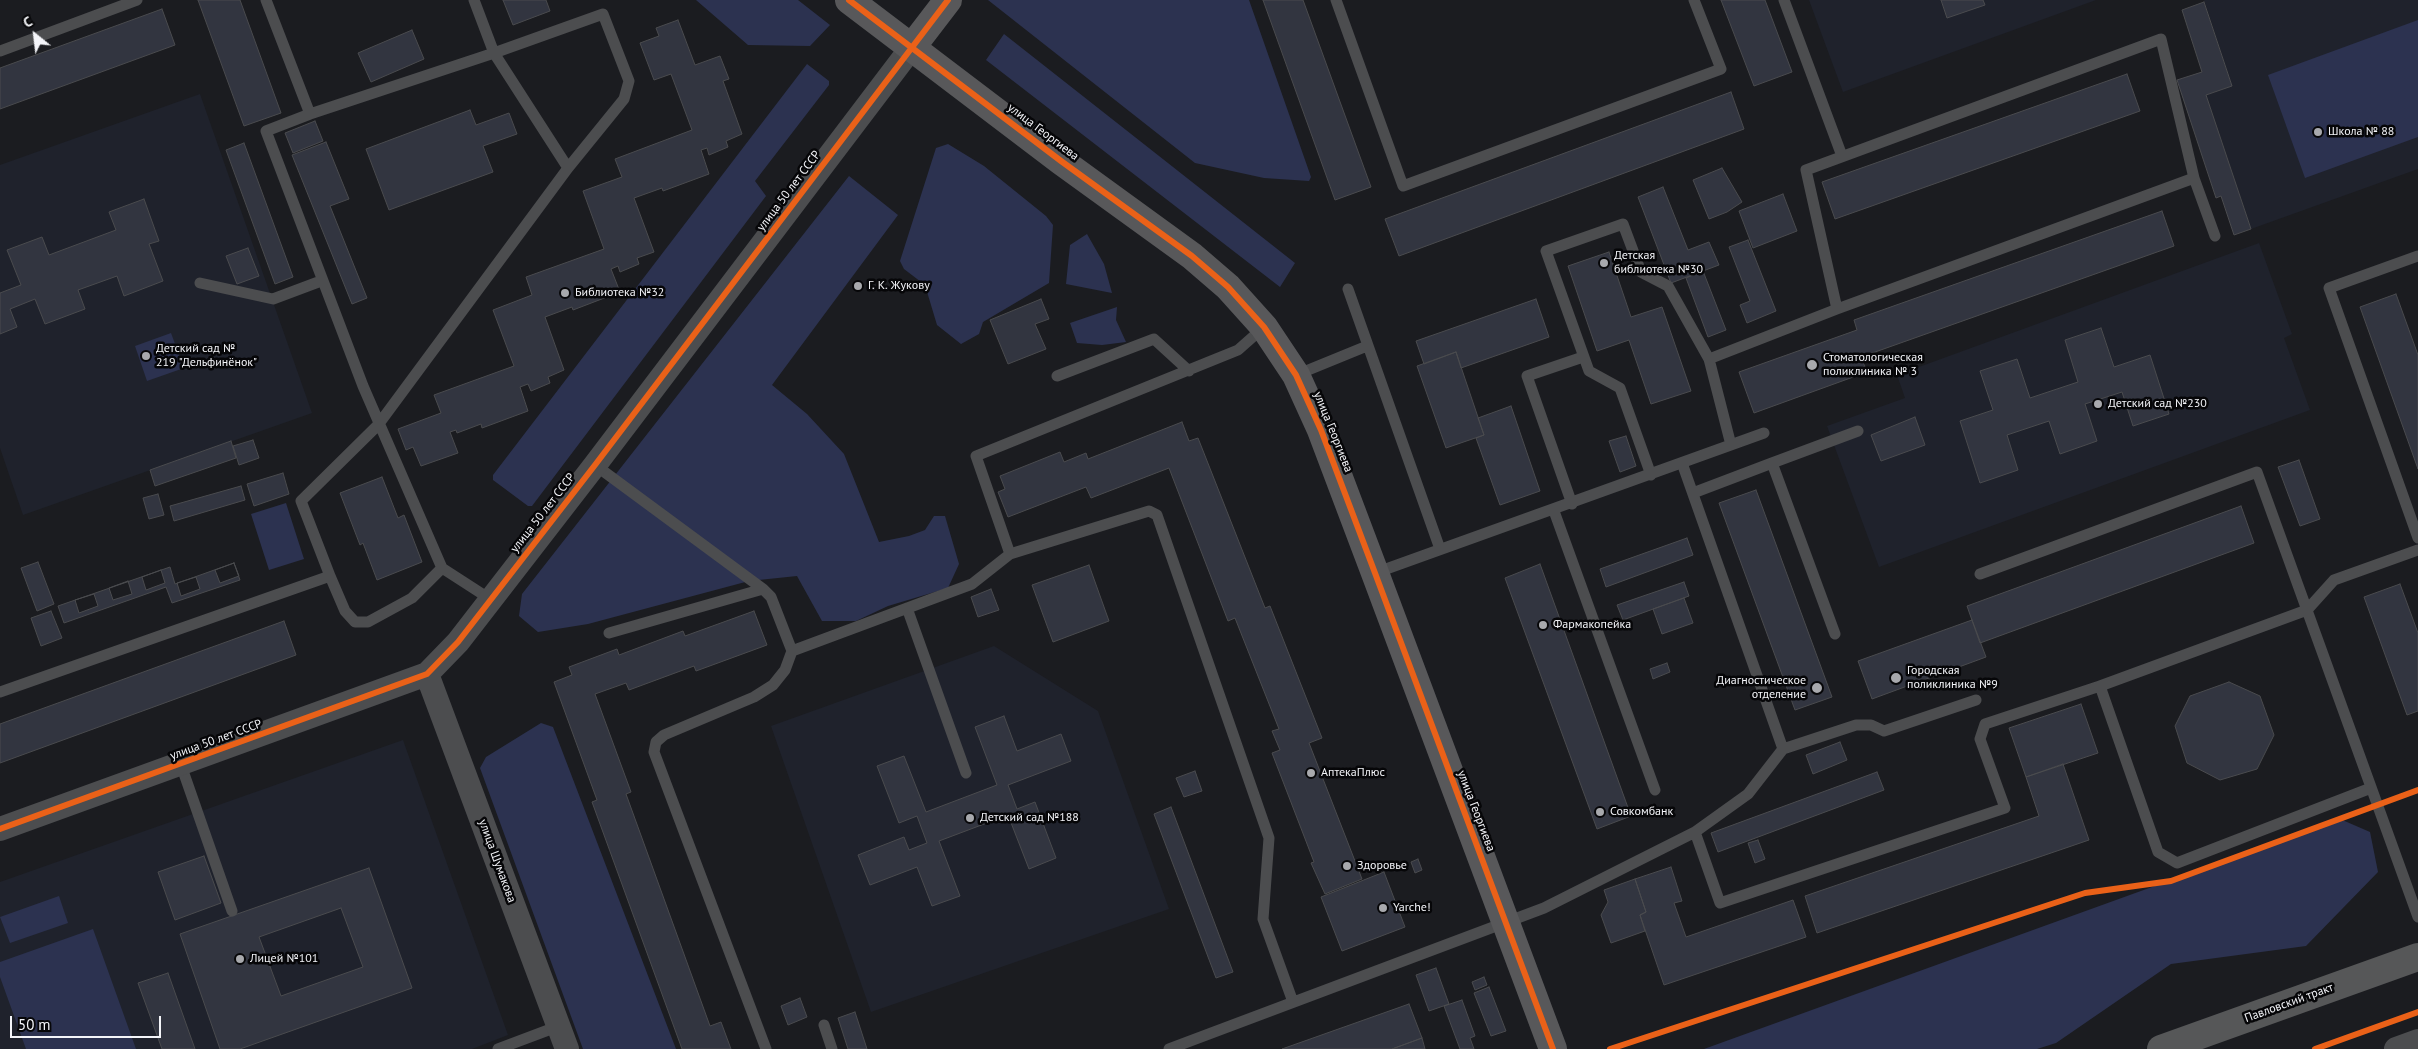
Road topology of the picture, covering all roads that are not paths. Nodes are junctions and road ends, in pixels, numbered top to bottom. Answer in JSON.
{"nodes":[{"id":1,"x":137,"y":0,"type":"edge"},
{"id":2,"x":266,"y":0,"type":"edge"},
{"id":3,"x":474,"y":0,"type":"edge"},
{"id":4,"x":849,"y":0,"type":"edge"},
{"id":5,"x":948,"y":0,"type":"edge"},
{"id":6,"x":1336,"y":0,"type":"edge"},
{"id":7,"x":1694,"y":0,"type":"edge"},
{"id":8,"x":1784,"y":0,"type":"edge"},
{"id":9,"x":912,"y":47,"type":"junction"},
{"id":10,"x":0,"y":51,"type":"edge"},
{"id":11,"x":494,"y":53,"type":"junction"},
{"id":12,"x":310,"y":114,"type":"junction"},
{"id":13,"x":1842,"y":156,"type":"junction"},
{"id":14,"x":568,"y":168,"type":"junction"},
{"id":15,"x":2194,"y":178,"type":"junction"},
{"id":16,"x":2215,"y":236,"type":"dead end"},
{"id":17,"x":2418,"y":256,"type":"edge"},
{"id":18,"x":321,"y":281,"type":"junction"},
{"id":19,"x":200,"y":283,"type":"dead end"},
{"id":20,"x":1348,"y":289,"type":"dead end"},
{"id":21,"x":1837,"y":309,"type":"junction"},
{"id":22,"x":1264,"y":327,"type":"junction"},
{"id":23,"x":1368,"y":346,"type":"junction"},
{"id":24,"x":1583,"y":356,"type":"junction"},
{"id":25,"x":1709,"y":359,"type":"junction"},
{"id":26,"x":1188,"y":371,"type":"junction"},
{"id":27,"x":1296,"y":375,"type":"junction"},
{"id":28,"x":1057,"y":376,"type":"dead end"},
{"id":29,"x":378,"y":425,"type":"junction"},
{"id":30,"x":1858,"y":431,"type":"dead end"},
{"id":31,"x":1764,"y":433,"type":"dead end"},
{"id":32,"x":1731,"y":445,"type":"junction"},
{"id":33,"x":1682,"y":463,"type":"junction"},
{"id":34,"x":1772,"y":463,"type":"junction"},
{"id":35,"x":596,"y":465,"type":"junction"},
{"id":36,"x":1651,"y":475,"type":"junction"},
{"id":37,"x":1693,"y":493,"type":"junction"},
{"id":38,"x":1572,"y":504,"type":"junction"},
{"id":39,"x":1554,"y":510,"type":"junction"},
{"id":40,"x":2418,"y":538,"type":"edge"},
{"id":41,"x":1440,"y":549,"type":"junction"},
{"id":42,"x":2418,"y":550,"type":"edge"},
{"id":43,"x":1010,"y":554,"type":"junction"},
{"id":44,"x":442,"y":568,"type":"junction"},
{"id":45,"x":1375,"y":573,"type":"junction"},
{"id":46,"x":1980,"y":574,"type":"dead end"},
{"id":47,"x":330,"y":576,"type":"junction"},
{"id":48,"x":763,"y":588,"type":"junction"},
{"id":49,"x":490,"y":599,"type":"junction"},
{"id":50,"x":907,"y":608,"type":"junction"},
{"id":51,"x":2307,"y":610,"type":"junction"},
{"id":52,"x":608,"y":634,"type":"dead end"},
{"id":53,"x":1835,"y":634,"type":"dead end"},
{"id":54,"x":792,"y":651,"type":"junction"},
{"id":55,"x":427,"y":674,"type":"junction"},
{"id":56,"x":2100,"y":686,"type":"junction"},
{"id":57,"x":0,"y":692,"type":"edge"},
{"id":58,"x":1976,"y":700,"type":"dead end"},
{"id":59,"x":1783,"y":749,"type":"junction"},
{"id":60,"x":181,"y":765,"type":"junction"},
{"id":61,"x":966,"y":773,"type":"dead end"},
{"id":62,"x":2371,"y":788,"type":"junction"},
{"id":63,"x":1655,"y":790,"type":"dead end"},
{"id":64,"x":0,"y":830,"type":"edge"},
{"id":65,"x":1694,"y":832,"type":"junction"},
{"id":66,"x":232,"y":911,"type":"dead end"},
{"id":67,"x":2418,"y":917,"type":"edge"},
{"id":68,"x":1506,"y":923,"type":"junction"},
{"id":69,"x":2418,"y":956,"type":"edge"},
{"id":70,"x":1293,"y":1002,"type":"junction"},
{"id":71,"x":824,"y":1025,"type":"dead end"},
{"id":72,"x":559,"y":1026,"type":"junction"},
{"id":73,"x":2418,"y":1042,"type":"edge"},
{"id":74,"x":498,"y":1049,"type":"edge"},
{"id":75,"x":567,"y":1049,"type":"edge"},
{"id":76,"x":766,"y":1049,"type":"edge"},
{"id":77,"x":832,"y":1049,"type":"edge"},
{"id":78,"x":1169,"y":1049,"type":"edge"},
{"id":79,"x":1553,"y":1049,"type":"edge"},
{"id":80,"x":2161,"y":1049,"type":"edge"},
{"id":81,"x":2396,"y":1049,"type":"edge"}],
"edges":[{"from":1,"to":10,"type":"lane"},
{"from":2,"to":12,"type":"lane"},
{"from":3,"to":11,"type":"lane"},
{"from":4,"to":9,"type":"street","name":"улица Георгиева"},
{"from":5,"to":9,"type":"street","name":"улица 50 лет СССР"},
{"from":6,"to":7,"type":"lane"},
{"from":8,"to":13,"type":"lane"},
{"from":9,"to":22,"type":"street","name":"улица Георгиева"},
{"from":9,"to":35,"type":"street","name":"улица 50 лет СССР"},
{"from":11,"to":12,"type":"lane"},
{"from":11,"to":14,"type":"lane"},
{"from":11,"to":14,"type":"lane"},
{"from":12,"to":18,"type":"lane"},
{"from":13,"to":15,"type":"lane"},
{"from":13,"to":21,"type":"lane"},
{"from":14,"to":29,"type":"lane"},
{"from":15,"to":16,"type":"lane"},
{"from":15,"to":21,"type":"lane"},
{"from":17,"to":40,"type":"lane"},
{"from":18,"to":19,"type":"lane"},
{"from":18,"to":29,"type":"lane"},
{"from":20,"to":23,"type":"lane"},
{"from":21,"to":25,"type":"lane"},
{"from":22,"to":26,"type":"lane"},
{"from":22,"to":27,"type":"street","name":"улица Георгиева"},
{"from":23,"to":27,"type":"lane"},
{"from":23,"to":41,"type":"lane"},
{"from":24,"to":25,"type":"lane"},
{"from":24,"to":36,"type":"lane"},
{"from":24,"to":38,"type":"lane"},
{"from":25,"to":32,"type":"lane"},
{"from":26,"to":28,"type":"lane"},
{"from":26,"to":43,"type":"lane"},
{"from":27,"to":45,"type":"street","name":"улица Георгиева"},
{"from":29,"to":44,"type":"lane"},
{"from":29,"to":47,"type":"lane"},
{"from":30,"to":34,"type":"lane"},
{"from":31,"to":32,"type":"lane"},
{"from":32,"to":33,"type":"lane"},
{"from":33,"to":36,"type":"lane"},
{"from":33,"to":37,"type":"lane"},
{"from":34,"to":37,"type":"lane"},
{"from":34,"to":53,"type":"lane"},
{"from":35,"to":48,"type":"lane"},
{"from":35,"to":49,"type":"street","name":"улица 50 лет СССР"},
{"from":36,"to":38,"type":"lane"},
{"from":37,"to":59,"type":"lane"},
{"from":38,"to":39,"type":"lane"},
{"from":39,"to":41,"type":"lane"},
{"from":39,"to":63,"type":"lane"},
{"from":41,"to":45,"type":"lane"},
{"from":42,"to":51,"type":"lane"},
{"from":43,"to":50,"type":"lane"},
{"from":43,"to":70,"type":"lane"},
{"from":44,"to":47,"type":"lane"},
{"from":44,"to":49,"type":"lane"},
{"from":45,"to":68,"type":"street","name":"улица Георгиева"},
{"from":46,"to":51,"type":"lane"},
{"from":47,"to":57,"type":"lane"},
{"from":48,"to":52,"type":"lane"},
{"from":48,"to":54,"type":"lane"},
{"from":49,"to":55,"type":"street","name":"улица 50 лет СССР"},
{"from":50,"to":54,"type":"lane"},
{"from":50,"to":61,"type":"lane"},
{"from":51,"to":56,"type":"lane"},
{"from":51,"to":62,"type":"lane"},
{"from":54,"to":76,"type":"lane"},
{"from":55,"to":60,"type":"street","name":"улица 50 лет СССР"},
{"from":55,"to":72,"type":"street","name":"улица Шумакова"},
{"from":56,"to":62,"type":"lane"},
{"from":56,"to":65,"type":"lane"},
{"from":58,"to":59,"type":"lane"},
{"from":59,"to":65,"type":"lane"},
{"from":60,"to":64,"type":"street","name":"улица 50 лет СССР"},
{"from":60,"to":66,"type":"lane"},
{"from":62,"to":67,"type":"lane"},
{"from":65,"to":68,"type":"lane"},
{"from":68,"to":70,"type":"lane"},
{"from":68,"to":79,"type":"street","name":"улица Георгиева"},
{"from":69,"to":80,"type":"main road","name":"Павловский тракт"},
{"from":70,"to":78,"type":"lane"},
{"from":71,"to":77,"type":"lane"},
{"from":72,"to":74,"type":"lane"},
{"from":72,"to":75,"type":"street","name":"улица Шумакова"},
{"from":73,"to":81,"type":"street"}]}
